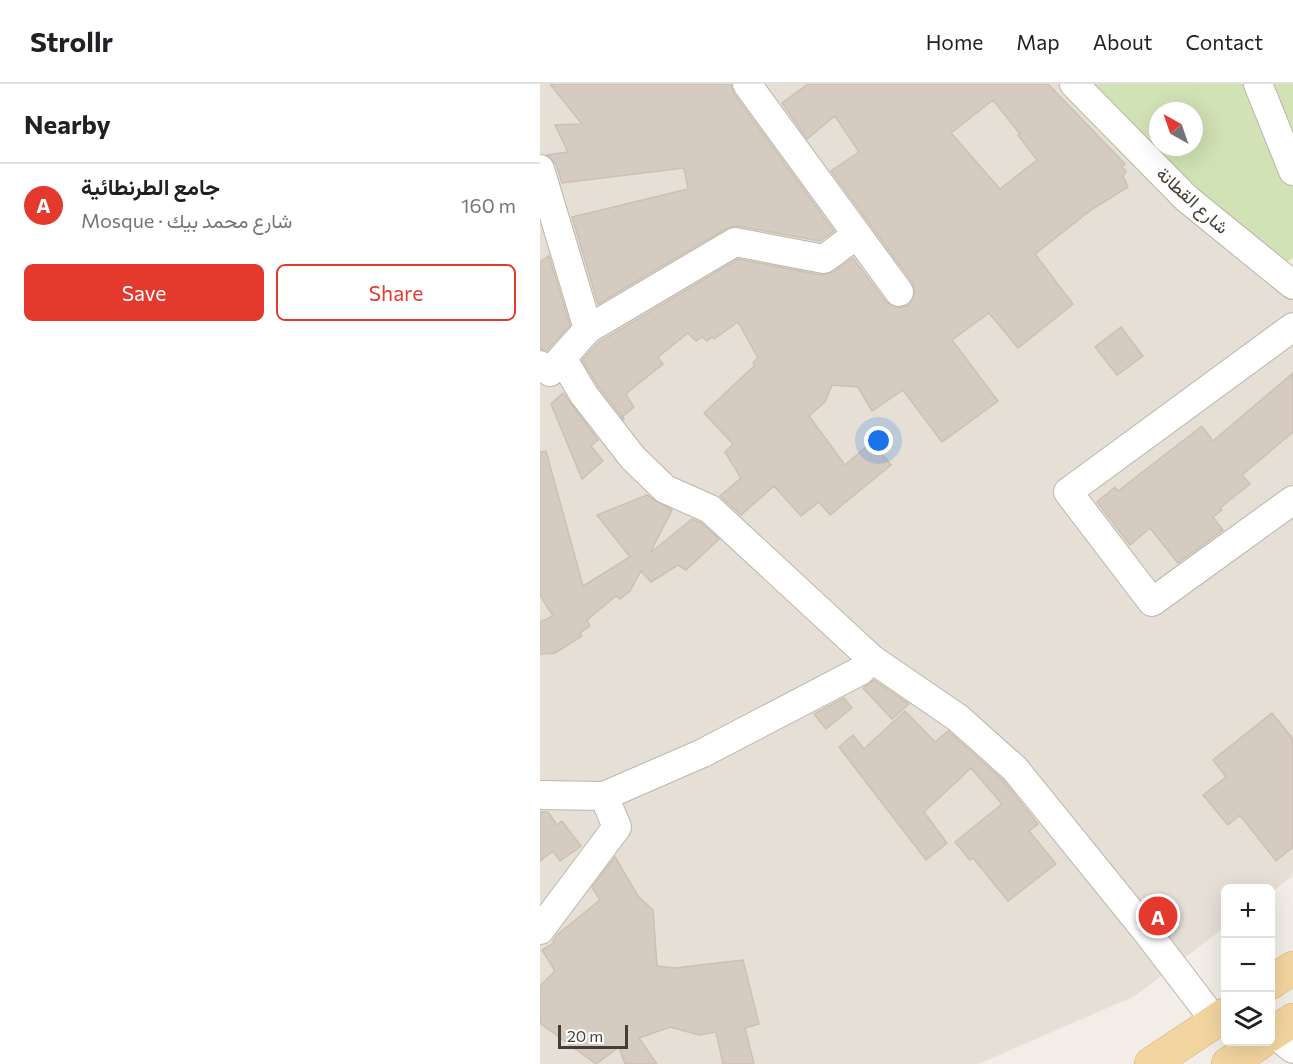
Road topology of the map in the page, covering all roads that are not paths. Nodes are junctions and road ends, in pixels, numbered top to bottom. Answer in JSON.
{"nodes":[{"id":1,"x":747,"y":84,"type":"edge"},
{"id":2,"x":1074,"y":84,"type":"edge"},
{"id":3,"x":1258,"y":84,"type":"edge"},
{"id":4,"x":540,"y":168,"type":"edge"},
{"id":5,"x":1293,"y":171,"type":"edge"},
{"id":6,"x":855,"y":236,"type":"junction"},
{"id":7,"x":1293,"y":285,"type":"edge"},
{"id":8,"x":899,"y":292,"type":"dead end"},
{"id":9,"x":1293,"y":327,"type":"edge"},
{"id":10,"x":588,"y":329,"type":"junction"},
{"id":11,"x":551,"y":361,"type":"edge"},
{"id":12,"x":1293,"y":500,"type":"edge"},
{"id":13,"x":872,"y":659,"type":"junction"},
{"id":14,"x":540,"y":795,"type":"edge"},
{"id":15,"x":604,"y":796,"type":"junction"},
{"id":16,"x":540,"y":930,"type":"edge"},
{"id":17,"x":1293,"y":968,"type":"edge"},
{"id":18,"x":1275,"y":980,"type":"edge"},
{"id":19,"x":1220,"y":1017,"type":"edge"},
{"id":20,"x":1278,"y":1036,"type":"edge"},
{"id":21,"x":1151,"y":1064,"type":"edge"},
{"id":22,"x":1228,"y":1064,"type":"edge"}],
"edges":[{"from":1,"to":6,"type":"street"},
{"from":2,"to":7,"type":"street","name":"شارع القطانة"},
{"from":3,"to":5,"type":"street"},
{"from":4,"to":10,"type":"street"},
{"from":6,"to":8,"type":"street"},
{"from":6,"to":10,"type":"street"},
{"from":9,"to":12,"type":"street"},
{"from":10,"to":11,"type":"street"},
{"from":11,"to":13,"type":"street"},
{"from":13,"to":15,"type":"street"},
{"from":13,"to":19,"type":"street"},
{"from":14,"to":15,"type":"street"},
{"from":15,"to":16,"type":"street"},
{"from":17,"to":18,"type":"main road"},
{"from":19,"to":21,"type":"main road"},
{"from":20,"to":22,"type":"main road"}]}
